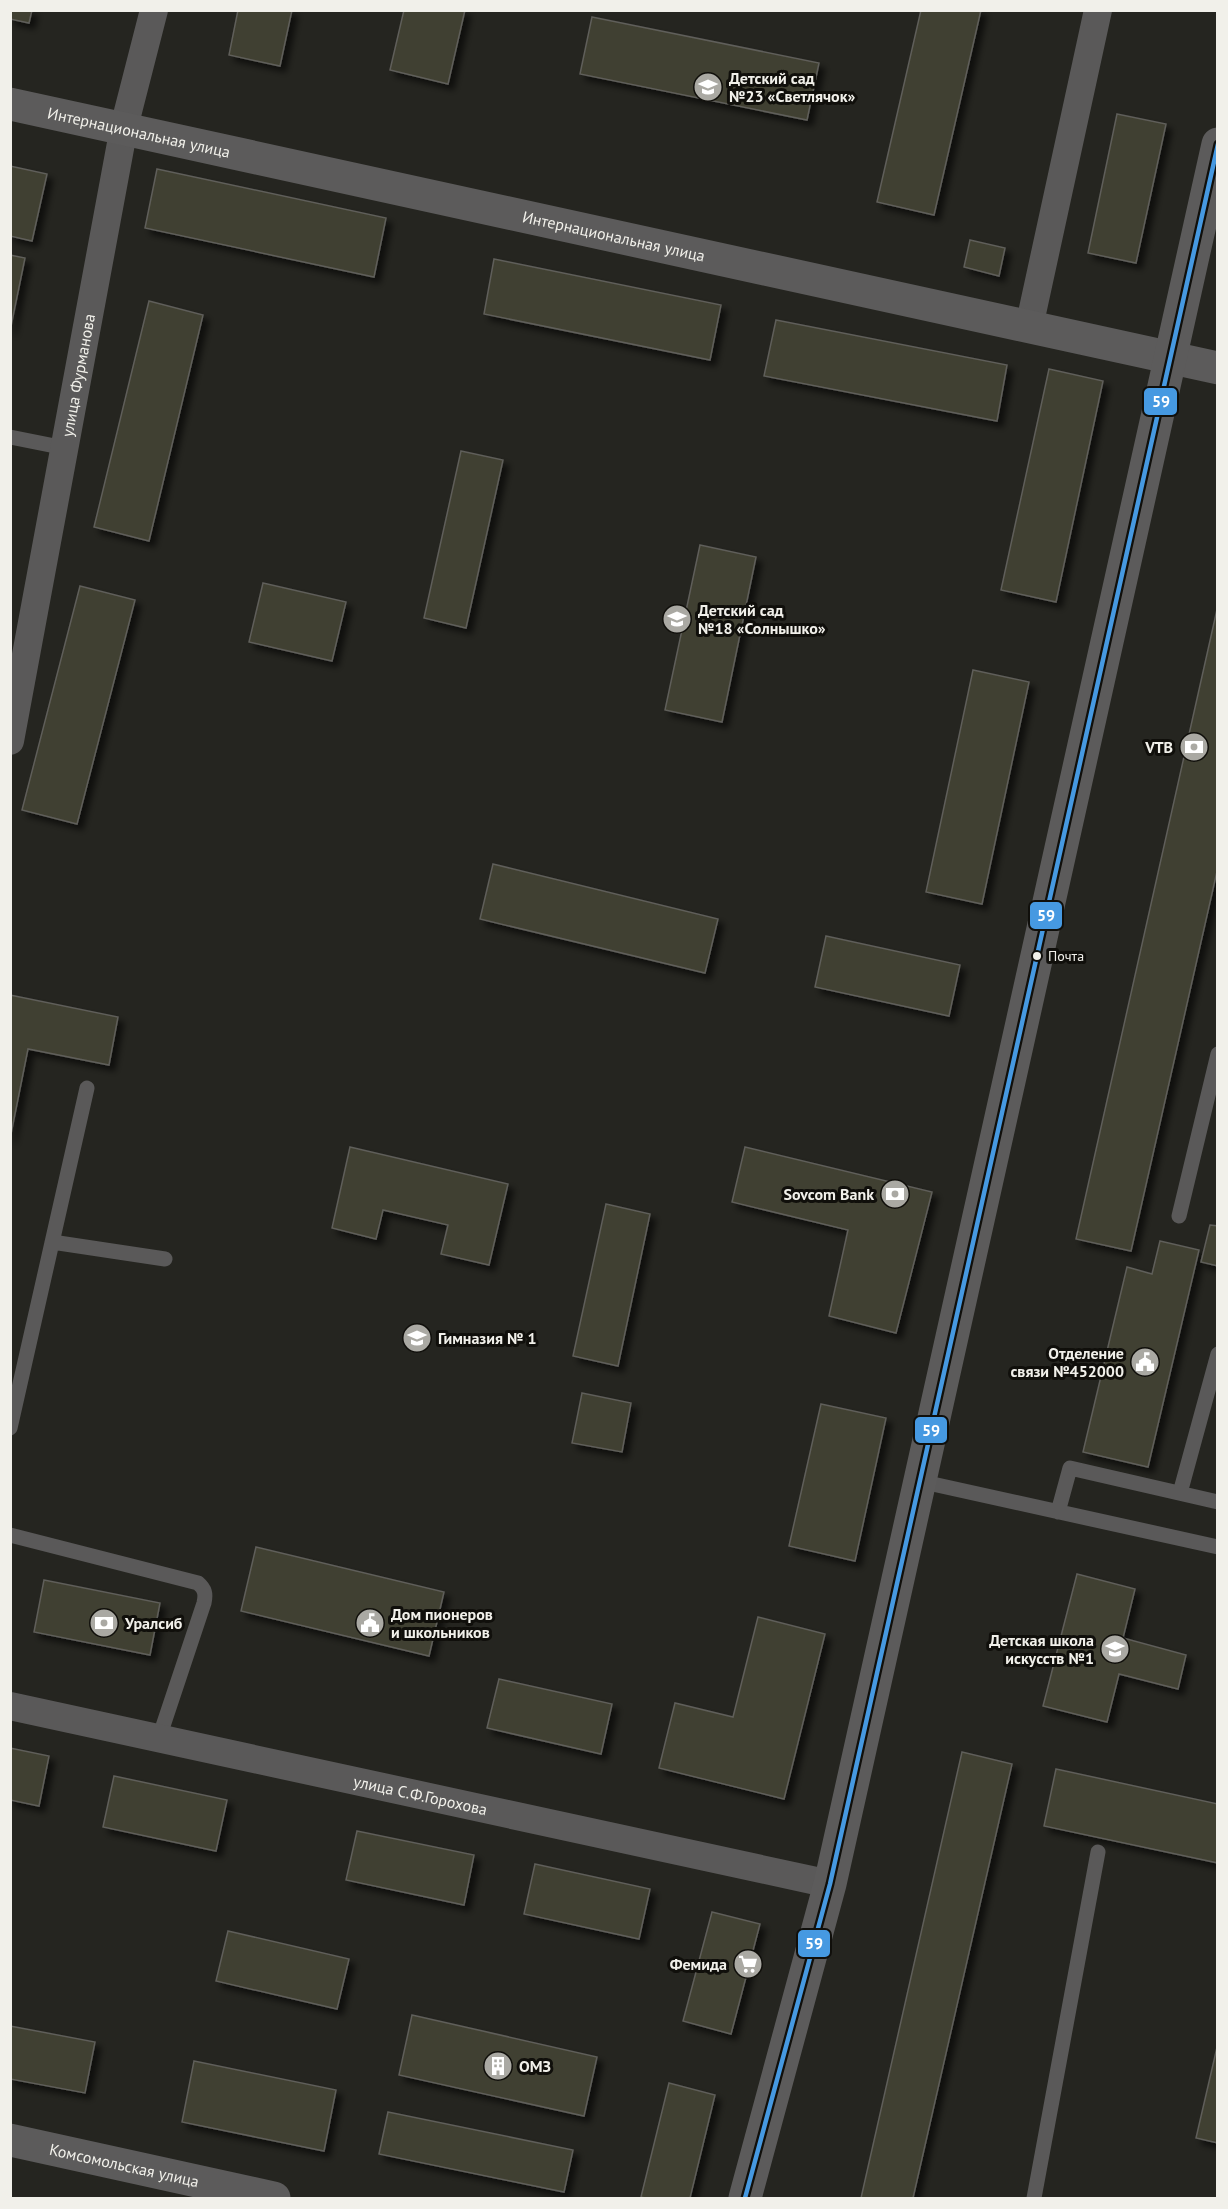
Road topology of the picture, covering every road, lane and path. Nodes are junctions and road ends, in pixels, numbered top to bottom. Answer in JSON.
{"nodes":[{"id":1,"x":154,"y":10,"type":"edge"},
{"id":2,"x":1098,"y":10,"type":"edge"},
{"id":3,"x":10,"y":104,"type":"edge"},
{"id":4,"x":124,"y":127,"type":"junction"},
{"id":5,"x":1218,"y":144,"type":"edge"},
{"id":6,"x":1029,"y":327,"type":"junction"},
{"id":7,"x":1168,"y":357,"type":"junction"},
{"id":8,"x":1218,"y":368,"type":"edge"},
{"id":9,"x":10,"y":437,"type":"edge"},
{"id":10,"x":64,"y":448,"type":"junction"},
{"id":11,"x":10,"y":741,"type":"edge"},
{"id":12,"x":1218,"y":1054,"type":"edge"},
{"id":13,"x":87,"y":1088,"type":"dead end"},
{"id":14,"x":1179,"y":1216,"type":"dead end"},
{"id":15,"x":52,"y":1242,"type":"junction"},
{"id":16,"x":165,"y":1259,"type":"dead end"},
{"id":17,"x":1218,"y":1354,"type":"edge"},
{"id":18,"x":12,"y":1418,"type":"edge"},
{"id":19,"x":919,"y":1481,"type":"junction"},
{"id":20,"x":1180,"y":1493,"type":"junction"},
{"id":21,"x":1218,"y":1502,"type":"edge"},
{"id":22,"x":1058,"y":1512,"type":"junction"},
{"id":23,"x":10,"y":1535,"type":"edge"},
{"id":24,"x":1218,"y":1546,"type":"edge"},
{"id":25,"x":10,"y":1706,"type":"edge"},
{"id":26,"x":159,"y":1738,"type":"junction"},
{"id":27,"x":1098,"y":1852,"type":"dead end"},
{"id":28,"x":830,"y":1884,"type":"junction"},
{"id":29,"x":10,"y":2140,"type":"edge"},
{"id":30,"x":274,"y":2199,"type":"edge"},
{"id":31,"x":745,"y":2199,"type":"edge"},
{"id":32,"x":1034,"y":2199,"type":"edge"}],
"edges":[{"from":1,"to":4,"type":"street","name":"улица Фурманова"},
{"from":2,"to":6,"type":"street"},
{"from":3,"to":4,"type":"main road","name":"Интернациональная улица"},
{"from":4,"to":6,"type":"main road","name":"Интернациональная улица"},
{"from":4,"to":10,"type":"street","name":"улица Фурманова"},
{"from":5,"to":7,"type":"main road"},
{"from":6,"to":7,"type":"main road","name":"Интернациональная улица"},
{"from":7,"to":8,"type":"main road","name":"Интернациональная улица"},
{"from":7,"to":19,"type":"main road"},
{"from":9,"to":10,"type":"lane"},
{"from":10,"to":11,"type":"street","name":"улица Фурманова"},
{"from":12,"to":14,"type":"lane"},
{"from":13,"to":15,"type":"lane"},
{"from":15,"to":16,"type":"lane"},
{"from":15,"to":18,"type":"lane"},
{"from":17,"to":20,"type":"lane"},
{"from":19,"to":22,"type":"lane"},
{"from":19,"to":28,"type":"main road"},
{"from":20,"to":21,"type":"lane"},
{"from":20,"to":22,"type":"lane"},
{"from":22,"to":24,"type":"lane"},
{"from":23,"to":26,"type":"lane"},
{"from":25,"to":26,"type":"street","name":"улица С.Ф.Горохова"},
{"from":26,"to":28,"type":"street","name":"улица С.Ф.Горохова"},
{"from":27,"to":32,"type":"lane"},
{"from":28,"to":31,"type":"main road"},
{"from":29,"to":30,"type":"main road","name":"Комсомольская улица"}]}
